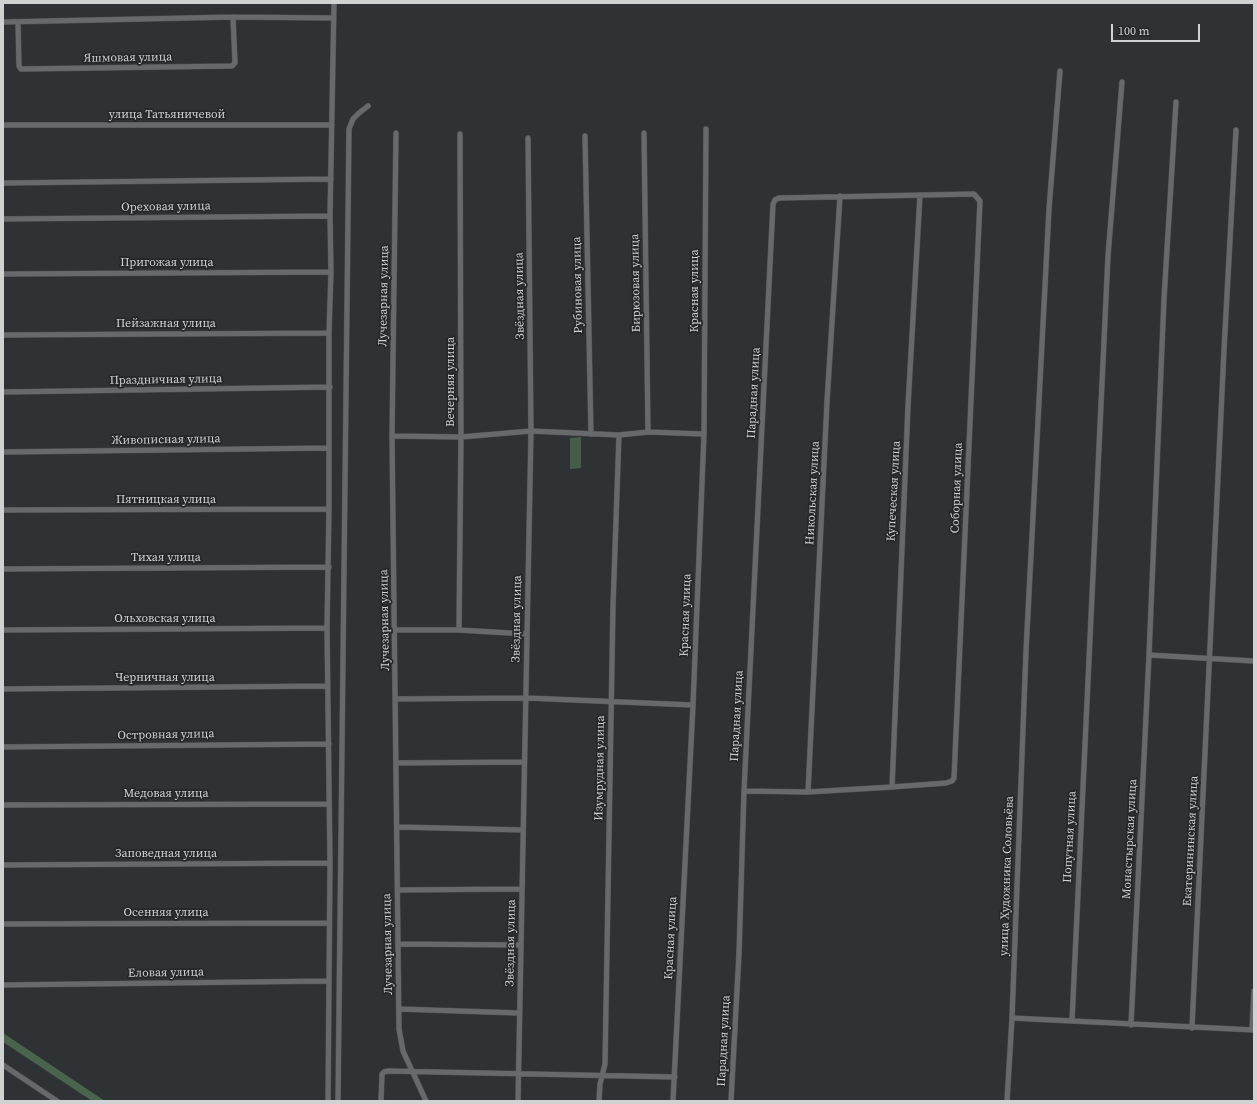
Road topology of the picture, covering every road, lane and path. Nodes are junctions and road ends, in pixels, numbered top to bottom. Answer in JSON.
{"nodes":[{"id":1,"x":334,"y":3,"type":"edge"},
{"id":2,"x":233,"y":17,"type":"junction"},
{"id":3,"x":334,"y":18,"type":"junction"},
{"id":4,"x":3,"y":22,"type":"edge"},
{"id":5,"x":18,"y":22,"type":"junction"},
{"id":6,"x":1060,"y":71,"type":"dead end"},
{"id":7,"x":1122,"y":82,"type":"dead end"},
{"id":8,"x":1176,"y":102,"type":"dead end"},
{"id":9,"x":368,"y":106,"type":"dead end"},
{"id":10,"x":3,"y":125,"type":"edge"},
{"id":11,"x":332,"y":125,"type":"junction"},
{"id":12,"x":706,"y":129,"type":"dead end"},
{"id":13,"x":1236,"y":130,"type":"dead end"},
{"id":14,"x":396,"y":133,"type":"dead end"},
{"id":15,"x":644,"y":133,"type":"dead end"},
{"id":16,"x":460,"y":134,"type":"dead end"},
{"id":17,"x":586,"y":136,"type":"dead end"},
{"id":18,"x":528,"y":138,"type":"dead end"},
{"id":19,"x":331,"y":179,"type":"junction"},
{"id":20,"x":3,"y":183,"type":"edge"},
{"id":21,"x":920,"y":195,"type":"junction"},
{"id":22,"x":840,"y":196,"type":"junction"},
{"id":23,"x":977,"y":196,"type":"joint"},
{"id":24,"x":330,"y":216,"type":"junction"},
{"id":25,"x":3,"y":219,"type":"edge"},
{"id":26,"x":331,"y":272,"type":"junction"},
{"id":27,"x":3,"y":274,"type":"edge"},
{"id":28,"x":329,"y":333,"type":"junction"},
{"id":29,"x":3,"y":335,"type":"edge"},
{"id":30,"x":330,"y":387,"type":"junction"},
{"id":31,"x":3,"y":392,"type":"edge"},
{"id":32,"x":531,"y":431,"type":"junction"},
{"id":33,"x":648,"y":432,"type":"junction"},
{"id":34,"x":590,"y":434,"type":"junction"},
{"id":35,"x":704,"y":434,"type":"junction"},
{"id":36,"x":619,"y":435,"type":"junction"},
{"id":37,"x":392,"y":436,"type":"junction"},
{"id":38,"x":461,"y":437,"type":"junction"},
{"id":39,"x":329,"y":448,"type":"junction"},
{"id":40,"x":3,"y":452,"type":"edge"},
{"id":41,"x":329,"y":509,"type":"junction"},
{"id":42,"x":3,"y":510,"type":"edge"},
{"id":43,"x":329,"y":567,"type":"junction"},
{"id":44,"x":3,"y":569,"type":"edge"},
{"id":45,"x":327,"y":628,"type":"junction"},
{"id":46,"x":3,"y":630,"type":"edge"},
{"id":47,"x":395,"y":630,"type":"junction"},
{"id":48,"x":459,"y":630,"type":"junction"},
{"id":49,"x":526,"y":634,"type":"junction"},
{"id":50,"x":1149,"y":655,"type":"junction"},
{"id":51,"x":1210,"y":657,"type":"junction"},
{"id":52,"x":1254,"y":661,"type":"edge"},
{"id":53,"x":327,"y":686,"type":"junction"},
{"id":54,"x":3,"y":689,"type":"edge"},
{"id":55,"x":526,"y":698,"type":"junction"},
{"id":56,"x":395,"y":699,"type":"junction"},
{"id":57,"x":611,"y":701,"type":"junction"},
{"id":58,"x":693,"y":705,"type":"junction"},
{"id":59,"x":329,"y":744,"type":"junction"},
{"id":60,"x":3,"y":747,"type":"edge"},
{"id":61,"x":524,"y":762,"type":"junction"},
{"id":62,"x":396,"y":763,"type":"junction"},
{"id":63,"x":892,"y":787,"type":"junction"},
{"id":64,"x":744,"y":791,"type":"junction"},
{"id":65,"x":808,"y":792,"type":"junction"},
{"id":66,"x":329,"y":804,"type":"junction"},
{"id":67,"x":3,"y":805,"type":"edge"},
{"id":68,"x":397,"y":827,"type":"junction"},
{"id":69,"x":523,"y":830,"type":"junction"},
{"id":70,"x":330,"y":863,"type":"junction"},
{"id":71,"x":3,"y":865,"type":"edge"},
{"id":72,"x":522,"y":889,"type":"junction"},
{"id":73,"x":398,"y":890,"type":"junction"},
{"id":74,"x":329,"y":923,"type":"junction"},
{"id":75,"x":3,"y":924,"type":"edge"},
{"id":76,"x":398,"y":944,"type":"junction"},
{"id":77,"x":520,"y":945,"type":"junction"},
{"id":78,"x":329,"y":981,"type":"junction"},
{"id":79,"x":3,"y":985,"type":"edge"},
{"id":80,"x":1254,"y":991,"type":"edge"},
{"id":81,"x":399,"y":1009,"type":"junction"},
{"id":82,"x":519,"y":1013,"type":"junction"},
{"id":83,"x":1012,"y":1018,"type":"junction"},
{"id":84,"x":1072,"y":1021,"type":"junction"},
{"id":85,"x":1131,"y":1024,"type":"junction"},
{"id":86,"x":1192,"y":1028,"type":"junction"},
{"id":87,"x":1253,"y":1030,"type":"edge"},
{"id":88,"x":3,"y":1065,"type":"edge"},
{"id":89,"x":413,"y":1072,"type":"junction"},
{"id":90,"x":518,"y":1073,"type":"junction"},
{"id":91,"x":602,"y":1076,"type":"junction"},
{"id":92,"x":675,"y":1077,"type":"junction"},
{"id":93,"x":57,"y":1101,"type":"edge"},
{"id":94,"x":328,"y":1101,"type":"edge"},
{"id":95,"x":338,"y":1101,"type":"edge"},
{"id":96,"x":381,"y":1101,"type":"edge"},
{"id":97,"x":426,"y":1101,"type":"edge"},
{"id":98,"x":518,"y":1101,"type":"edge"},
{"id":99,"x":599,"y":1101,"type":"edge"},
{"id":100,"x":673,"y":1101,"type":"edge"},
{"id":101,"x":731,"y":1101,"type":"edge"},
{"id":102,"x":1007,"y":1101,"type":"edge"}],
"edges":[{"from":1,"to":3,"type":"street"},
{"from":2,"to":3,"type":"street"},
{"from":2,"to":5,"type":"street"},
{"from":2,"to":5,"type":"street","name":"Яшмовая улица"},
{"from":3,"to":11,"type":"street"},
{"from":4,"to":5,"type":"street"},
{"from":6,"to":83,"type":"street","name":"улица Художника Соловьёва"},
{"from":7,"to":84,"type":"street","name":"Попутная улица"},
{"from":8,"to":50,"type":"street","name":"Монастырская улица"},
{"from":9,"to":95,"type":"street"},
{"from":10,"to":11,"type":"street","name":"улица Татьяничевой"},
{"from":11,"to":19,"type":"street"},
{"from":12,"to":35,"type":"street","name":"Красная улица"},
{"from":13,"to":51,"type":"street","name":"Екатерининская улица"},
{"from":14,"to":37,"type":"street","name":"Лучезарная улица"},
{"from":15,"to":33,"type":"street","name":"Бирюзовая улица"},
{"from":16,"to":38,"type":"street","name":"Вечерняя улица"},
{"from":17,"to":34,"type":"street","name":"Рубиновая улица"},
{"from":18,"to":32,"type":"street","name":"Звёздная улица"},
{"from":19,"to":20,"type":"street"},
{"from":19,"to":24,"type":"street"},
{"from":21,"to":22,"type":"street","name":"Парадная улица"},
{"from":21,"to":23,"type":"street","name":"Парадная улица"},
{"from":21,"to":63,"type":"street","name":"Купеческая улица"},
{"from":22,"to":64,"type":"street","name":"Парадная улица"},
{"from":22,"to":65,"type":"street","name":"Никольская улица"},
{"from":23,"to":63,"type":"street","name":"Соборная улица"},
{"from":24,"to":25,"type":"street","name":"Ореховая улица"},
{"from":24,"to":26,"type":"street"},
{"from":26,"to":27,"type":"street","name":"Пригожая улица"},
{"from":26,"to":28,"type":"street"},
{"from":28,"to":29,"type":"street","name":"Пейзажная улица"},
{"from":28,"to":30,"type":"street"},
{"from":30,"to":31,"type":"street","name":"Праздничная улица"},
{"from":30,"to":39,"type":"street"},
{"from":32,"to":34,"type":"street"},
{"from":32,"to":38,"type":"street"},
{"from":32,"to":49,"type":"street","name":"Звёздная улица"},
{"from":33,"to":35,"type":"street"},
{"from":33,"to":36,"type":"street"},
{"from":34,"to":36,"type":"street"},
{"from":35,"to":58,"type":"street","name":"Красная улица"},
{"from":36,"to":57,"type":"street","name":"Изумрудная улица"},
{"from":37,"to":38,"type":"street"},
{"from":37,"to":47,"type":"street","name":"Лучезарная улица"},
{"from":38,"to":48,"type":"street","name":"Вечерняя улица"},
{"from":39,"to":40,"type":"street","name":"Живописная улица"},
{"from":39,"to":41,"type":"street"},
{"from":41,"to":42,"type":"street","name":"Пятницкая улица"},
{"from":41,"to":43,"type":"street"},
{"from":43,"to":44,"type":"street","name":"Тихая улица"},
{"from":43,"to":45,"type":"street"},
{"from":45,"to":46,"type":"street","name":"Ольховская улица"},
{"from":45,"to":53,"type":"street"},
{"from":47,"to":48,"type":"street"},
{"from":47,"to":56,"type":"street","name":"Лучезарная улица"},
{"from":48,"to":49,"type":"street"},
{"from":49,"to":55,"type":"street","name":"Звёздная улица"},
{"from":50,"to":51,"type":"street"},
{"from":50,"to":85,"type":"street","name":"Монастырская улица"},
{"from":51,"to":52,"type":"street"},
{"from":51,"to":86,"type":"street","name":"Екатерининская улица"},
{"from":53,"to":54,"type":"street","name":"Черничная улица"},
{"from":53,"to":59,"type":"street"},
{"from":55,"to":56,"type":"street"},
{"from":55,"to":57,"type":"street"},
{"from":55,"to":61,"type":"street","name":"Звёздная улица"},
{"from":56,"to":62,"type":"street","name":"Лучезарная улица"},
{"from":57,"to":58,"type":"street"},
{"from":57,"to":91,"type":"street","name":"Изумрудная улица"},
{"from":58,"to":92,"type":"street","name":"Красная улица"},
{"from":59,"to":60,"type":"street","name":"Островная улица"},
{"from":59,"to":66,"type":"street"},
{"from":61,"to":62,"type":"street"},
{"from":61,"to":69,"type":"street","name":"Звёздная улица"},
{"from":62,"to":68,"type":"street","name":"Лучезарная улица"},
{"from":63,"to":65,"type":"street"},
{"from":64,"to":65,"type":"street"},
{"from":64,"to":101,"type":"street","name":"Парадная улица"},
{"from":66,"to":67,"type":"street","name":"Медовая улица"},
{"from":66,"to":70,"type":"street"},
{"from":68,"to":69,"type":"street"},
{"from":68,"to":73,"type":"street","name":"Лучезарная улица"},
{"from":69,"to":72,"type":"street","name":"Звёздная улица"},
{"from":70,"to":71,"type":"street","name":"Заповедная улица"},
{"from":70,"to":74,"type":"street"},
{"from":72,"to":73,"type":"street"},
{"from":72,"to":77,"type":"street","name":"Звёздная улица"},
{"from":73,"to":76,"type":"street","name":"Лучезарная улица"},
{"from":74,"to":75,"type":"street","name":"Осенняя улица"},
{"from":74,"to":78,"type":"street"},
{"from":76,"to":77,"type":"street"},
{"from":76,"to":81,"type":"street","name":"Лучезарная улица"},
{"from":77,"to":82,"type":"street","name":"Звёздная улица"},
{"from":78,"to":79,"type":"street","name":"Еловая улица"},
{"from":78,"to":94,"type":"street"},
{"from":80,"to":87,"type":"street"},
{"from":81,"to":82,"type":"street"},
{"from":81,"to":89,"type":"street","name":"Лучезарная улица"},
{"from":82,"to":90,"type":"street","name":"Звёздная улица"},
{"from":83,"to":84,"type":"street"},
{"from":83,"to":102,"type":"street","name":"улица Художника Соловьёва"},
{"from":84,"to":85,"type":"street"},
{"from":85,"to":86,"type":"street"},
{"from":86,"to":87,"type":"street"},
{"from":88,"to":93,"type":"street"},
{"from":89,"to":90,"type":"street"},
{"from":89,"to":96,"type":"street"},
{"from":89,"to":97,"type":"street","name":"Лучезарная улица"},
{"from":90,"to":91,"type":"street"},
{"from":90,"to":98,"type":"street","name":"Звёздная улица"},
{"from":91,"to":92,"type":"street"},
{"from":91,"to":99,"type":"street","name":"Изумрудная улица"},
{"from":92,"to":100,"type":"street","name":"Красная улица"}]}
